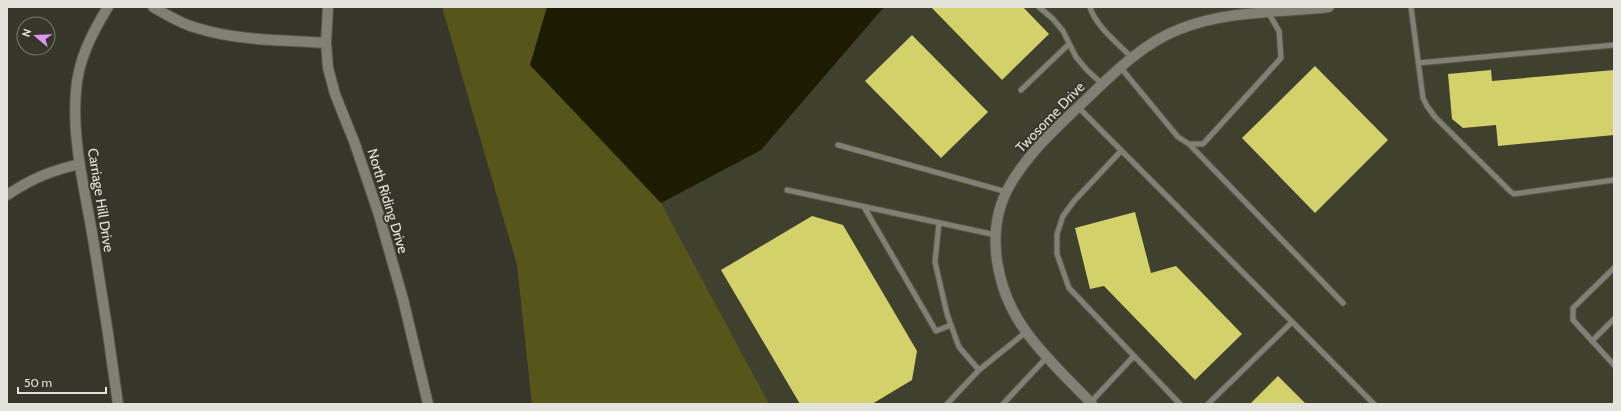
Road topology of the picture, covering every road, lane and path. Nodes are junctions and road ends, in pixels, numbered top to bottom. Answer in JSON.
{"nodes":[{"id":1,"x":108,"y":7,"type":"edge"},
{"id":2,"x":153,"y":7,"type":"edge"},
{"id":3,"x":328,"y":7,"type":"edge"},
{"id":4,"x":1040,"y":7,"type":"edge"},
{"id":5,"x":1090,"y":7,"type":"edge"},
{"id":6,"x":1325,"y":7,"type":"edge"},
{"id":7,"x":1411,"y":7,"type":"edge"},
{"id":8,"x":1268,"y":12,"type":"junction"},
{"id":9,"x":326,"y":43,"type":"junction"},
{"id":10,"x":1069,"y":44,"type":"junction"},
{"id":11,"x":1614,"y":45,"type":"edge"},
{"id":12,"x":1132,"y":58,"type":"junction"},
{"id":13,"x":1418,"y":63,"type":"junction"},
{"id":14,"x":1121,"y":68,"type":"junction"},
{"id":15,"x":1102,"y":84,"type":"junction"},
{"id":16,"x":1021,"y":90,"type":"dead end"},
{"id":17,"x":1078,"y":107,"type":"junction"},
{"id":18,"x":1189,"y":144,"type":"junction"},
{"id":19,"x":838,"y":145,"type":"dead end"},
{"id":20,"x":1121,"y":151,"type":"junction"},
{"id":21,"x":80,"y":164,"type":"junction"},
{"id":22,"x":1614,"y":180,"type":"edge"},
{"id":23,"x":787,"y":190,"type":"dead end"},
{"id":24,"x":1007,"y":192,"type":"junction"},
{"id":25,"x":7,"y":195,"type":"edge"},
{"id":26,"x":864,"y":207,"type":"junction"},
{"id":27,"x":939,"y":223,"type":"junction"},
{"id":28,"x":996,"y":235,"type":"junction"},
{"id":29,"x":1614,"y":268,"type":"edge"},
{"id":30,"x":1343,"y":303,"type":"dead end"},
{"id":31,"x":1614,"y":319,"type":"edge"},
{"id":32,"x":1292,"y":322,"type":"junction"},
{"id":33,"x":951,"y":325,"type":"junction"},
{"id":34,"x":1026,"y":332,"type":"junction"},
{"id":35,"x":1592,"y":341,"type":"junction"},
{"id":36,"x":1134,"y":356,"type":"junction"},
{"id":37,"x":1047,"y":357,"type":"junction"},
{"id":38,"x":1614,"y":365,"type":"edge"},
{"id":39,"x":979,"y":370,"type":"junction"},
{"id":40,"x":1091,"y":403,"type":"edge"},
{"id":41,"x":118,"y":404,"type":"edge"},
{"id":42,"x":428,"y":404,"type":"edge"},
{"id":43,"x":947,"y":404,"type":"edge"},
{"id":44,"x":1003,"y":404,"type":"edge"},
{"id":45,"x":1180,"y":404,"type":"edge"},
{"id":46,"x":1208,"y":404,"type":"edge"},
{"id":47,"x":1374,"y":404,"type":"edge"}],
"edges":[{"from":1,"to":21,"type":"street","name":"Carriage Hill Drive"},
{"from":2,"to":9,"type":"street"},
{"from":3,"to":9,"type":"street","name":"North Riding Drive"},
{"from":4,"to":10,"type":"lane"},
{"from":5,"to":12,"type":"lane"},
{"from":6,"to":8,"type":"street","name":"Twosome Drive"},
{"from":7,"to":13,"type":"lane"},
{"from":8,"to":12,"type":"street","name":"Twosome Drive"},
{"from":8,"to":18,"type":"lane"},
{"from":9,"to":42,"type":"street","name":"North Riding Drive"},
{"from":10,"to":15,"type":"lane"},
{"from":10,"to":16,"type":"lane"},
{"from":11,"to":13,"type":"lane"},
{"from":12,"to":14,"type":"street","name":"Twosome Drive"},
{"from":13,"to":22,"type":"lane"},
{"from":14,"to":15,"type":"street","name":"Twosome Drive"},
{"from":14,"to":18,"type":"lane"},
{"from":15,"to":17,"type":"street","name":"Twosome Drive"},
{"from":17,"to":20,"type":"lane"},
{"from":17,"to":24,"type":"street","name":"Twosome Drive"},
{"from":18,"to":30,"type":"lane"},
{"from":19,"to":24,"type":"lane"},
{"from":20,"to":32,"type":"lane"},
{"from":20,"to":36,"type":"lane"},
{"from":21,"to":25,"type":"street"},
{"from":21,"to":41,"type":"street","name":"Carriage Hill Drive"},
{"from":23,"to":26,"type":"lane"},
{"from":24,"to":28,"type":"street","name":"Twosome Drive"},
{"from":26,"to":27,"type":"lane"},
{"from":26,"to":33,"type":"lane"},
{"from":27,"to":28,"type":"lane"},
{"from":27,"to":33,"type":"lane"},
{"from":28,"to":34,"type":"street","name":"Twosome Drive"},
{"from":29,"to":35,"type":"lane"},
{"from":31,"to":35,"type":"lane"},
{"from":32,"to":46,"type":"lane"},
{"from":32,"to":47,"type":"lane"},
{"from":33,"to":39,"type":"lane"},
{"from":34,"to":37,"type":"street","name":"Twosome Drive"},
{"from":34,"to":39,"type":"lane"},
{"from":35,"to":38,"type":"lane"},
{"from":36,"to":40,"type":"lane"},
{"from":36,"to":45,"type":"lane"},
{"from":37,"to":40,"type":"street","name":"Twosome Drive"},
{"from":37,"to":44,"type":"lane"},
{"from":39,"to":43,"type":"lane"}]}
